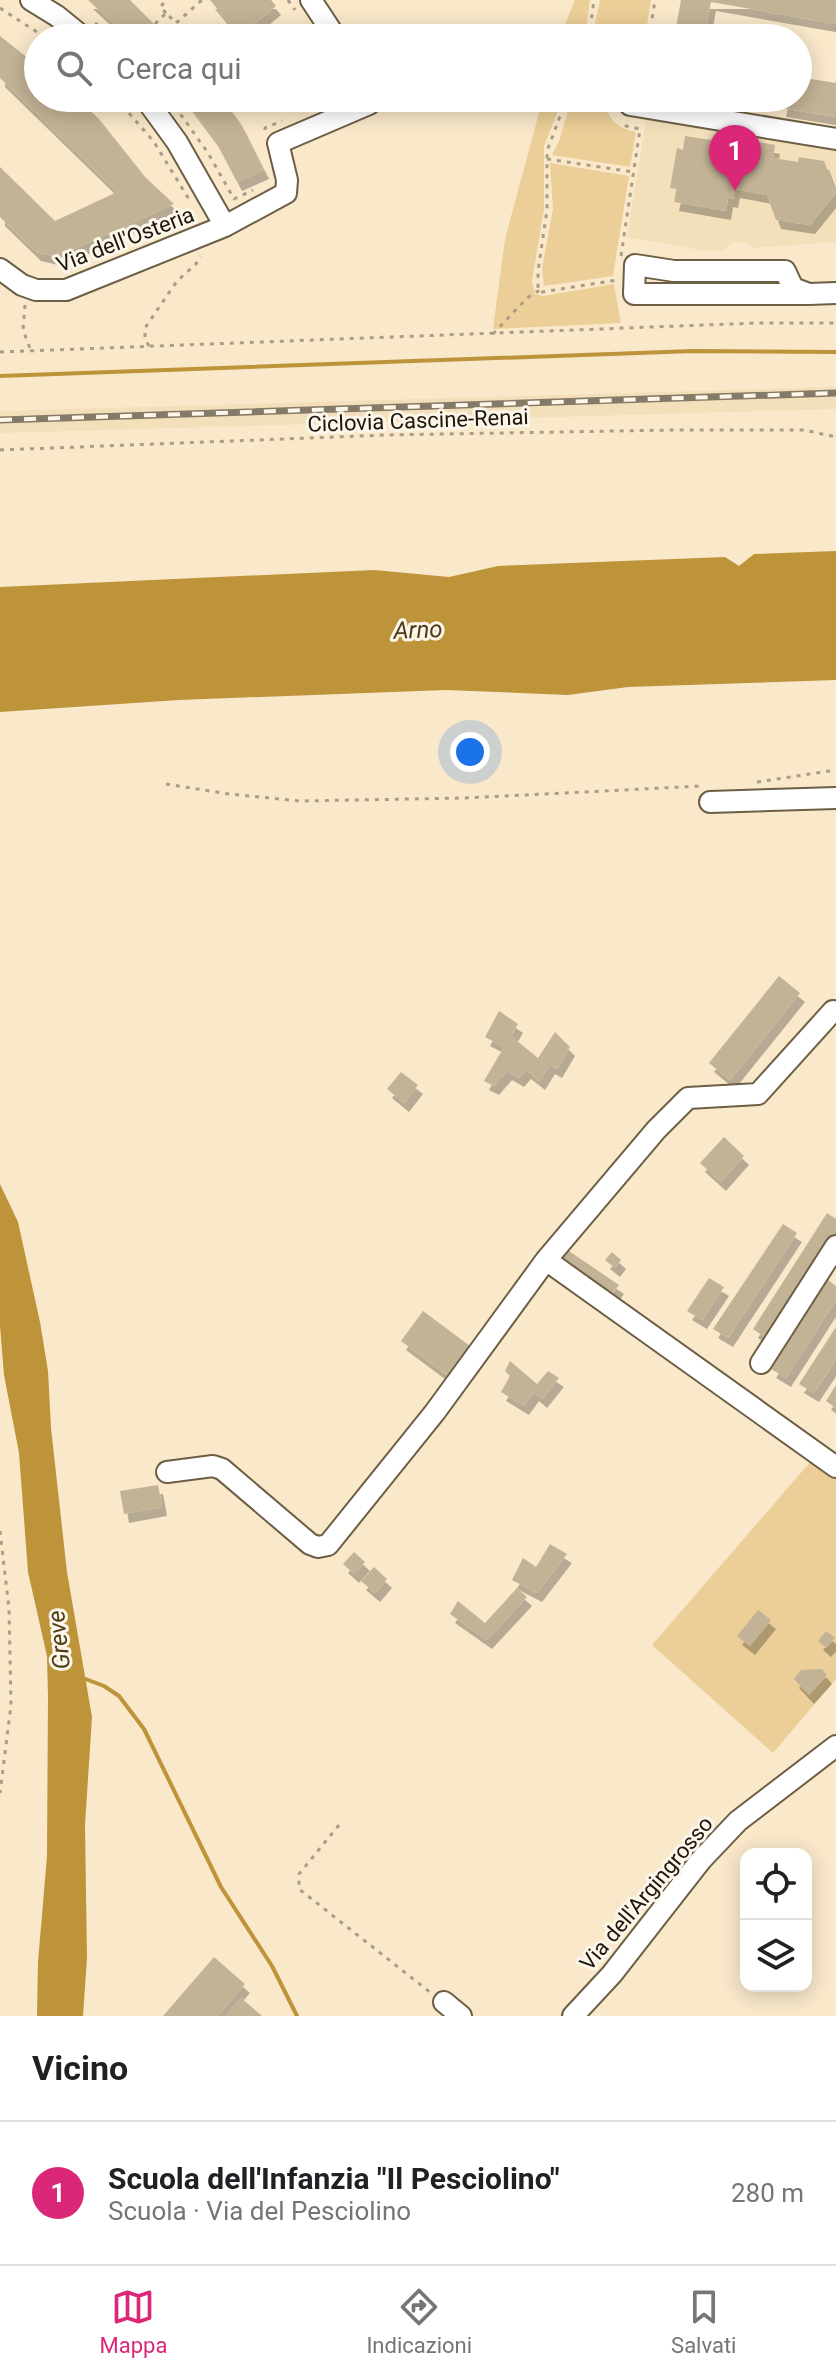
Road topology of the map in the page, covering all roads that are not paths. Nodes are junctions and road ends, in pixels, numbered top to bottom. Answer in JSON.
{"nodes":[{"id":1,"x":31,"y":0,"type":"edge"},
{"id":2,"x":311,"y":0,"type":"edge"},
{"id":3,"x":67,"y":24,"type":"edge"},
{"id":4,"x":327,"y":24,"type":"edge"},
{"id":5,"x":155,"y":112,"type":"edge"},
{"id":6,"x":350,"y":112,"type":"edge"},
{"id":7,"x":672,"y":112,"type":"edge"},
{"id":8,"x":836,"y":139,"type":"edge"},
{"id":9,"x":215,"y":230,"type":"junction"},
{"id":10,"x":0,"y":269,"type":"edge"},
{"id":11,"x":836,"y":293,"type":"edge"},
{"id":12,"x":809,"y":294,"type":"junction"},
{"id":13,"x":706,"y":794,"type":"road end"},
{"id":14,"x":836,"y":798,"type":"edge"},
{"id":15,"x":833,"y":1011,"type":"dead end"},
{"id":16,"x":836,"y":1246,"type":"edge"},
{"id":17,"x":546,"y":1260,"type":"junction"},
{"id":18,"x":761,"y":1363,"type":"dead end"},
{"id":19,"x":836,"y":1467,"type":"edge"},
{"id":20,"x":167,"y":1472,"type":"dead end"},
{"id":21,"x":836,"y":1746,"type":"edge"},
{"id":22,"x":444,"y":2002,"type":"road end"},
{"id":23,"x":461,"y":2016,"type":"edge"},
{"id":24,"x":573,"y":2016,"type":"edge"}],
"edges":[{"from":1,"to":3,"type":"street"},
{"from":2,"to":4,"type":"street"},
{"from":5,"to":9,"type":"street","name":"Via dell'Osteria"},
{"from":6,"to":9,"type":"street","name":"Via dell'Osteria"},
{"from":7,"to":8,"type":"street"},
{"from":9,"to":10,"type":"street","name":"Via dell'Osteria"},
{"from":11,"to":12,"type":"street"},
{"from":12,"to":12,"type":"street"},
{"from":13,"to":14,"type":"street"},
{"from":15,"to":17,"type":"street"},
{"from":16,"to":18,"type":"street"},
{"from":17,"to":19,"type":"street"},
{"from":17,"to":20,"type":"street"},
{"from":21,"to":24,"type":"street","name":"Via dell'Argingrosso"},
{"from":22,"to":23,"type":"street"}]}
